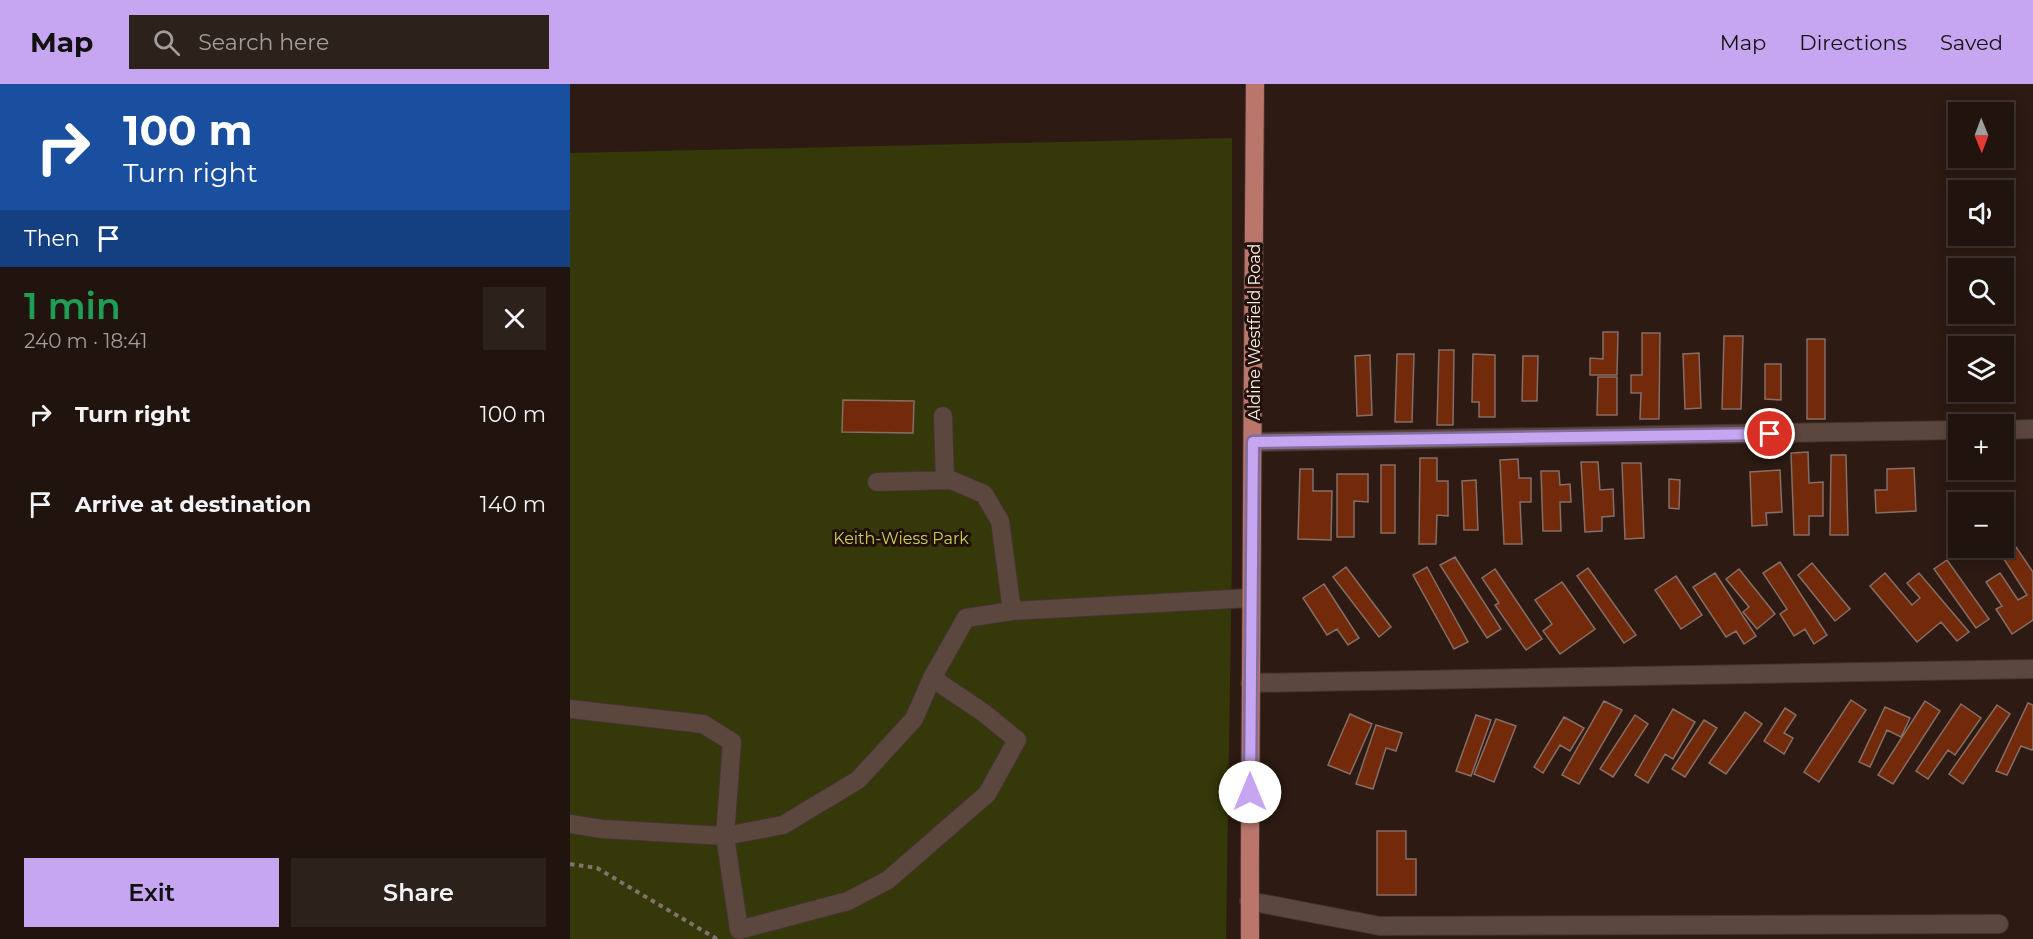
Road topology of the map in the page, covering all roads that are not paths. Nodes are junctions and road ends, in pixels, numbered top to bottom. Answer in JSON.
{"nodes":[{"id":1,"x":1255,"y":84,"type":"edge"},
{"id":2,"x":943,"y":416,"type":"dead end"},
{"id":3,"x":2033,"y":429,"type":"edge"},
{"id":4,"x":1948,"y":430,"type":"edge"},
{"id":5,"x":2014,"y":430,"type":"edge"},
{"id":6,"x":1253,"y":442,"type":"junction"},
{"id":7,"x":945,"y":480,"type":"junction"},
{"id":8,"x":877,"y":482,"type":"dead end"},
{"id":9,"x":1251,"y":598,"type":"junction"},
{"id":10,"x":1012,"y":611,"type":"junction"},
{"id":11,"x":2033,"y":669,"type":"edge"},
{"id":12,"x":932,"y":678,"type":"junction"},
{"id":13,"x":1250,"y":683,"type":"junction"},
{"id":14,"x":570,"y":709,"type":"edge"},
{"id":15,"x":570,"y":824,"type":"edge"},
{"id":16,"x":725,"y":836,"type":"junction"},
{"id":17,"x":1250,"y":901,"type":"junction"},
{"id":18,"x":1999,"y":924,"type":"dead end"},
{"id":19,"x":1250,"y":939,"type":"edge"}],
"edges":[{"from":1,"to":6,"type":"main road","name":"Aldine Westfield Road"},
{"from":2,"to":7,"type":"lane"},
{"from":3,"to":5,"type":"lane"},
{"from":4,"to":6,"type":"lane"},
{"from":6,"to":9,"type":"main road","name":"Aldine Westfield Road"},
{"from":7,"to":8,"type":"lane"},
{"from":7,"to":10,"type":"lane"},
{"from":9,"to":10,"type":"lane"},
{"from":9,"to":13,"type":"main road","name":"Aldine Westfield Road"},
{"from":10,"to":12,"type":"lane"},
{"from":11,"to":13,"type":"lane"},
{"from":12,"to":16,"type":"lane"},
{"from":12,"to":16,"type":"lane"},
{"from":13,"to":17,"type":"main road","name":"Aldine Westfield Road"},
{"from":14,"to":16,"type":"lane"},
{"from":15,"to":16,"type":"lane"},
{"from":17,"to":18,"type":"lane"},
{"from":17,"to":19,"type":"main road","name":"Aldine Westfield Road"}]}
